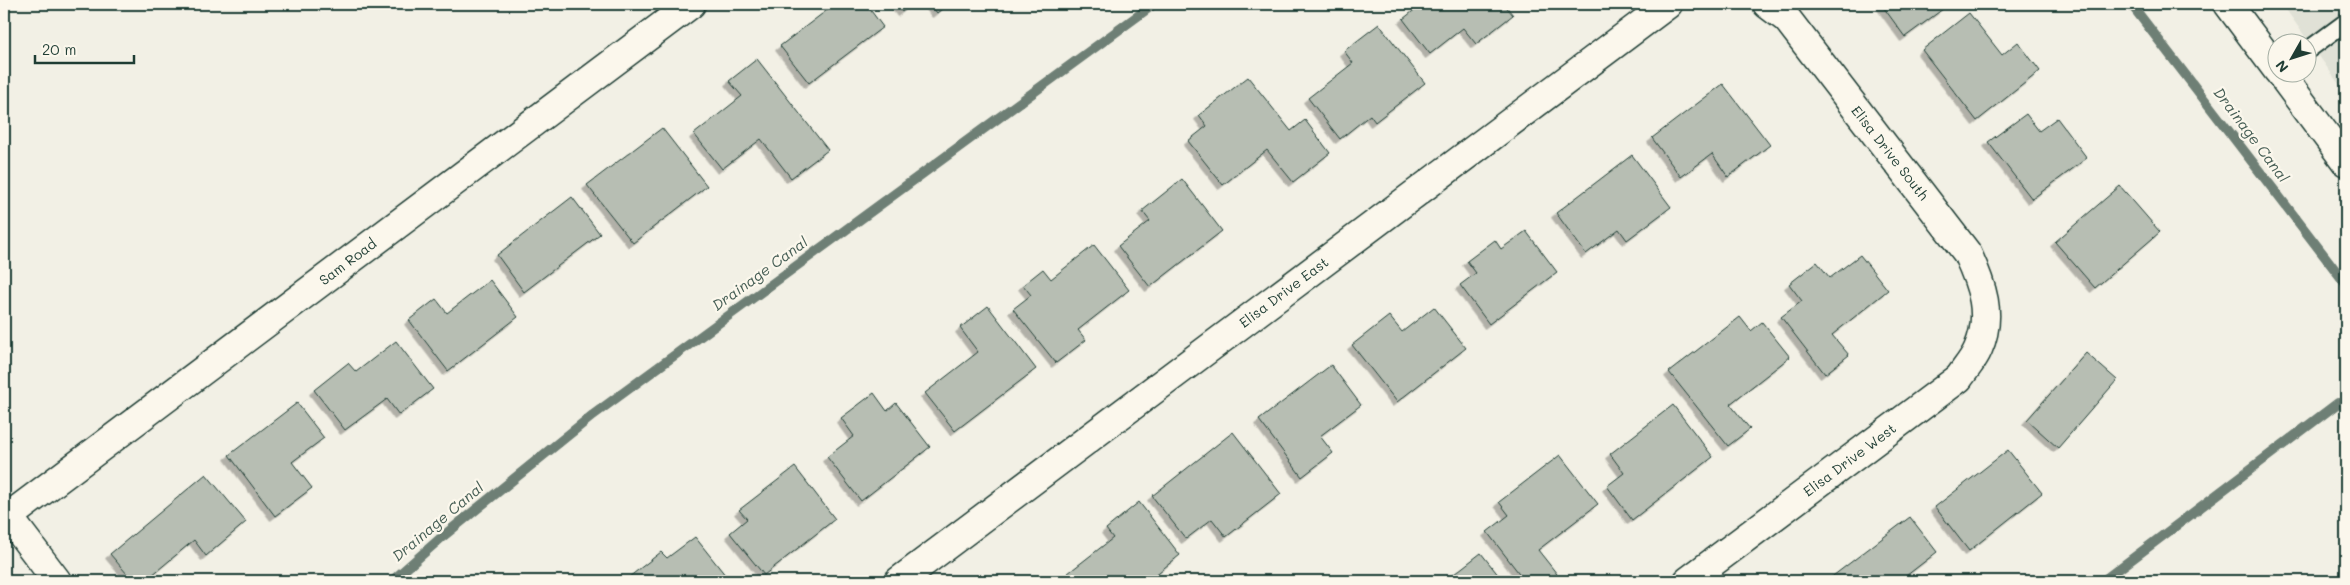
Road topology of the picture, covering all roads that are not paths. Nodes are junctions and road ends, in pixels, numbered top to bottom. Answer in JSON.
{"nodes":[{"id":1,"x":691,"y":4,"type":"edge"},
{"id":2,"x":1668,"y":4,"type":"edge"},
{"id":3,"x":1767,"y":4,"type":"edge"},
{"id":4,"x":2231,"y":5,"type":"edge"},
{"id":5,"x":2346,"y":22,"type":"edge"},
{"id":6,"x":2318,"y":43,"type":"edge"},
{"id":7,"x":2268,"y":58,"type":"edge"},
{"id":8,"x":2286,"y":82,"type":"edge"},
{"id":9,"x":2346,"y":162,"type":"edge"},
{"id":10,"x":1987,"y":318,"type":"joint"},
{"id":11,"x":5,"y":516,"type":"edge"},
{"id":12,"x":57,"y":581,"type":"edge"},
{"id":13,"x":899,"y":581,"type":"edge"},
{"id":14,"x":1688,"y":581,"type":"edge"}],
"edges":[{"from":1,"to":11,"type":"street","name":"Sam Road"},
{"from":2,"to":13,"type":"street","name":"Elisa Drive East"},
{"from":3,"to":10,"type":"street","name":"Elisa Drive South"},
{"from":4,"to":7,"type":"street"},
{"from":5,"to":6,"type":"lane"},
{"from":8,"to":9,"type":"street"},
{"from":10,"to":14,"type":"street","name":"Elisa Drive West"},
{"from":11,"to":12,"type":"street"}]}
